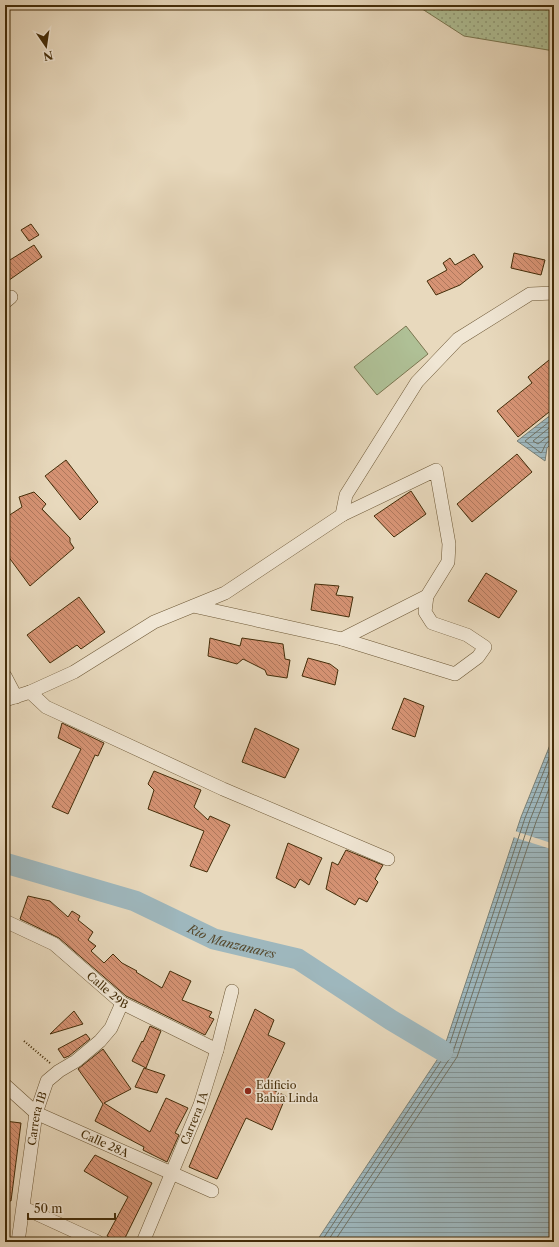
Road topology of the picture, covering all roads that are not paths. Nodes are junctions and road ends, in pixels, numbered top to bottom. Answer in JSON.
{"nodes":[{"id":1,"x":554,"y":293,"type":"edge"},
{"id":2,"x":342,"y":515,"type":"junction"},
{"id":3,"x":427,"y":596,"type":"junction"},
{"id":4,"x":193,"y":606,"type":"junction"},
{"id":5,"x":342,"y":639,"type":"junction"},
{"id":6,"x":5,"y":676,"type":"edge"},
{"id":7,"x":30,"y":692,"type":"junction"},
{"id":8,"x":10,"y":699,"type":"edge"},
{"id":9,"x":388,"y":859,"type":"dead end"},
{"id":10,"x":5,"y":921,"type":"edge"},
{"id":11,"x":232,"y":990,"type":"dead end"},
{"id":12,"x":122,"y":1003,"type":"junction"},
{"id":13,"x":217,"y":1050,"type":"junction"},
{"id":14,"x":5,"y":1085,"type":"edge"},
{"id":15,"x":36,"y":1113,"type":"junction"},
{"id":16,"x":172,"y":1173,"type":"junction"},
{"id":17,"x":212,"y":1191,"type":"dead end"},
{"id":18,"x":24,"y":1208,"type":"junction"},
{"id":19,"x":18,"y":1242,"type":"edge"},
{"id":20,"x":98,"y":1242,"type":"edge"},
{"id":21,"x":143,"y":1242,"type":"edge"}],
"edges":[{"from":1,"to":2,"type":"street"},
{"from":2,"to":3,"type":"street"},
{"from":2,"to":4,"type":"street"},
{"from":3,"to":5,"type":"street"},
{"from":3,"to":5,"type":"street"},
{"from":4,"to":5,"type":"street"},
{"from":4,"to":7,"type":"street"},
{"from":6,"to":8,"type":"street"},
{"from":7,"to":8,"type":"street"},
{"from":7,"to":9,"type":"street"},
{"from":10,"to":12,"type":"street","name":"Calle 29B"},
{"from":11,"to":13,"type":"street","name":"Carrera 1A"},
{"from":12,"to":13,"type":"street","name":"Calle 29B"},
{"from":12,"to":15,"type":"street","name":"Carrera 1B"},
{"from":13,"to":16,"type":"street","name":"Carrera 1A"},
{"from":14,"to":15,"type":"street","name":"Calle 28A"},
{"from":15,"to":16,"type":"street","name":"Calle 28A"},
{"from":15,"to":18,"type":"street","name":"Carrera 1B"},
{"from":16,"to":17,"type":"street","name":"Calle 28A"},
{"from":16,"to":21,"type":"street","name":"Carrera 1A"},
{"from":18,"to":19,"type":"street","name":"Carrera 1B"},
{"from":18,"to":20,"type":"street"}]}
